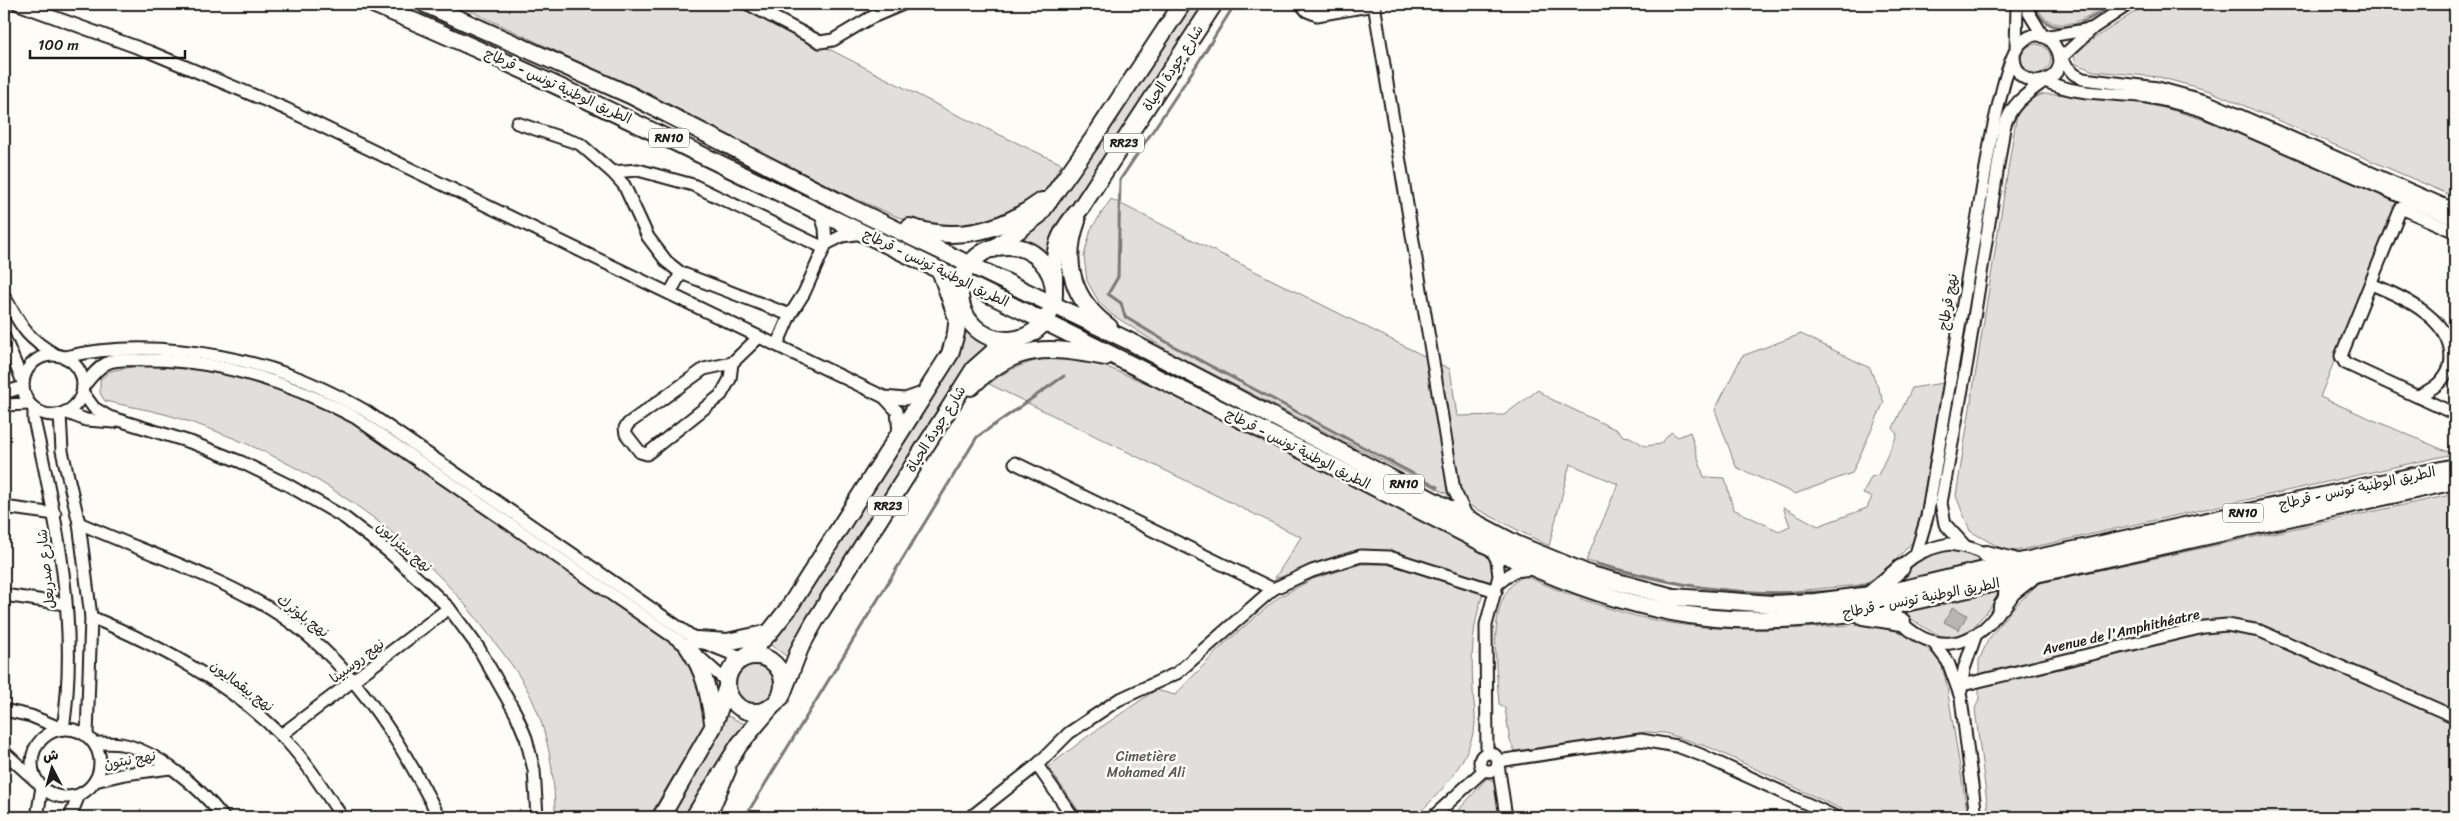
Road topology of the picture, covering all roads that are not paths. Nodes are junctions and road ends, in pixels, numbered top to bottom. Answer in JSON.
{"nodes":[{"id":1,"x":18,"y":4,"type":"edge"},
{"id":2,"x":373,"y":4,"type":"edge"},
{"id":3,"x":425,"y":4,"type":"edge"},
{"id":4,"x":748,"y":4,"type":"edge"},
{"id":5,"x":903,"y":4,"type":"edge"},
{"id":6,"x":1182,"y":4,"type":"edge"},
{"id":7,"x":1214,"y":4,"type":"edge"},
{"id":8,"x":1301,"y":4,"type":"edge"},
{"id":9,"x":1374,"y":4,"type":"edge"},
{"id":10,"x":2017,"y":4,"type":"edge"},
{"id":11,"x":2026,"y":4,"type":"edge"},
{"id":12,"x":2129,"y":4,"type":"edge"},
{"id":13,"x":2093,"y":28,"type":"junction"},
{"id":14,"x":2044,"y":37,"type":"junction"},
{"id":15,"x":2015,"y":53,"type":"junction"},
{"id":16,"x":2061,"y":59,"type":"junction"},
{"id":17,"x":2044,"y":81,"type":"junction"},
{"id":18,"x":517,"y":123,"type":"dead end"},
{"id":19,"x":612,"y":172,"type":"junction"},
{"id":20,"x":1056,"y":191,"type":"junction"},
{"id":21,"x":2406,"y":199,"type":"junction"},
{"id":22,"x":847,"y":206,"type":"junction"},
{"id":23,"x":2455,"y":207,"type":"edge"},
{"id":24,"x":1080,"y":209,"type":"junction"},
{"id":25,"x":820,"y":212,"type":"junction"},
{"id":26,"x":2455,"y":220,"type":"edge"},
{"id":27,"x":864,"y":232,"type":"junction"},
{"id":28,"x":2455,"y":232,"type":"edge"},
{"id":29,"x":825,"y":246,"type":"junction"},
{"id":30,"x":993,"y":249,"type":"junction"},
{"id":31,"x":969,"y":265,"type":"junction"},
{"id":32,"x":940,"y":270,"type":"junction"},
{"id":33,"x":682,"y":273,"type":"junction"},
{"id":34,"x":962,"y":280,"type":"junction"},
{"id":35,"x":2371,"y":284,"type":"junction"},
{"id":36,"x":670,"y":293,"type":"junction"},
{"id":37,"x":4,"y":296,"type":"edge"},
{"id":38,"x":960,"y":297,"type":"junction"},
{"id":39,"x":1053,"y":297,"type":"junction"},
{"id":40,"x":790,"y":315,"type":"junction"},
{"id":41,"x":1045,"y":320,"type":"junction"},
{"id":42,"x":958,"y":321,"type":"junction"},
{"id":43,"x":2451,"y":332,"type":"edge"},
{"id":44,"x":4,"y":337,"type":"edge"},
{"id":45,"x":759,"y":337,"type":"junction"},
{"id":46,"x":1022,"y":338,"type":"junction"},
{"id":47,"x":1126,"y":340,"type":"junction"},
{"id":48,"x":776,"y":345,"type":"junction"},
{"id":49,"x":61,"y":356,"type":"junction"},
{"id":50,"x":1124,"y":360,"type":"junction"},
{"id":51,"x":732,"y":363,"type":"junction"},
{"id":52,"x":23,"y":384,"type":"junction"},
{"id":53,"x":83,"y":390,"type":"junction"},
{"id":54,"x":925,"y":392,"type":"junction"},
{"id":55,"x":4,"y":393,"type":"edge"},
{"id":56,"x":2418,"y":396,"type":"junction"},
{"id":57,"x":884,"y":397,"type":"junction"},
{"id":58,"x":4,"y":405,"type":"edge"},
{"id":59,"x":31,"y":406,"type":"junction"},
{"id":60,"x":63,"y":413,"type":"junction"},
{"id":61,"x":2455,"y":414,"type":"edge"},
{"id":62,"x":942,"y":418,"type":"junction"},
{"id":63,"x":123,"y":422,"type":"junction"},
{"id":64,"x":899,"y":432,"type":"junction"},
{"id":65,"x":1015,"y":463,"type":"dead end"},
{"id":66,"x":2455,"y":467,"type":"edge"},
{"id":67,"x":2455,"y":481,"type":"edge"},
{"id":68,"x":4,"y":507,"type":"edge"},
{"id":69,"x":55,"y":514,"type":"junction"},
{"id":70,"x":1467,"y":517,"type":"junction"},
{"id":71,"x":79,"y":523,"type":"junction"},
{"id":72,"x":1965,"y":546,"type":"junction"},
{"id":73,"x":1490,"y":547,"type":"junction"},
{"id":74,"x":1916,"y":554,"type":"junction"},
{"id":75,"x":1986,"y":554,"type":"junction"},
{"id":76,"x":1900,"y":568,"type":"junction"},
{"id":77,"x":2033,"y":568,"type":"junction"},
{"id":78,"x":1535,"y":569,"type":"junction"},
{"id":79,"x":2003,"y":574,"type":"junction"},
{"id":80,"x":1498,"y":587,"type":"junction"},
{"id":81,"x":1273,"y":589,"type":"junction"},
{"id":82,"x":4,"y":595,"type":"edge"},
{"id":83,"x":1867,"y":597,"type":"junction"},
{"id":84,"x":1888,"y":600,"type":"junction"},
{"id":85,"x":65,"y":604,"type":"junction"},
{"id":86,"x":2002,"y":606,"type":"junction"},
{"id":87,"x":450,"y":608,"type":"junction"},
{"id":88,"x":1848,"y":614,"type":"junction"},
{"id":89,"x":92,"y":617,"type":"junction"},
{"id":90,"x":1902,"y":622,"type":"junction"},
{"id":91,"x":769,"y":633,"type":"junction"},
{"id":92,"x":1975,"y":637,"type":"junction"},
{"id":93,"x":1933,"y":642,"type":"junction"},
{"id":94,"x":693,"y":644,"type":"junction"},
{"id":95,"x":744,"y":658,"type":"junction"},
{"id":96,"x":354,"y":682,"type":"junction"},
{"id":97,"x":727,"y":684,"type":"junction"},
{"id":98,"x":1960,"y":685,"type":"junction"},
{"id":99,"x":776,"y":702,"type":"junction"},
{"id":100,"x":4,"y":710,"type":"edge"},
{"id":101,"x":2455,"y":716,"type":"edge"},
{"id":102,"x":713,"y":727,"type":"junction"},
{"id":103,"x":62,"y":729,"type":"junction"},
{"id":104,"x":281,"y":735,"type":"junction"},
{"id":105,"x":90,"y":739,"type":"junction"},
{"id":106,"x":739,"y":745,"type":"junction"},
{"id":107,"x":4,"y":752,"type":"edge"},
{"id":108,"x":1487,"y":753,"type":"junction"},
{"id":109,"x":1498,"y":762,"type":"junction"},
{"id":110,"x":1037,"y":765,"type":"junction"},
{"id":111,"x":170,"y":768,"type":"junction"},
{"id":112,"x":1484,"y":770,"type":"junction"},
{"id":113,"x":95,"y":781,"type":"junction"},
{"id":114,"x":40,"y":785,"type":"junction"},
{"id":115,"x":80,"y":795,"type":"junction"},
{"id":116,"x":1440,"y":815,"type":"edge"},
{"id":117,"x":37,"y":817,"type":"edge"},
{"id":118,"x":70,"y":817,"type":"edge"},
{"id":119,"x":223,"y":817,"type":"edge"},
{"id":120,"x":342,"y":817,"type":"edge"},
{"id":121,"x":439,"y":817,"type":"edge"},
{"id":122,"x":537,"y":817,"type":"edge"},
{"id":123,"x":661,"y":817,"type":"edge"},
{"id":124,"x":694,"y":817,"type":"edge"},
{"id":125,"x":710,"y":817,"type":"edge"},
{"id":126,"x":971,"y":817,"type":"edge"},
{"id":127,"x":1073,"y":817,"type":"edge"},
{"id":128,"x":1506,"y":817,"type":"edge"},
{"id":129,"x":1836,"y":817,"type":"edge"},
{"id":130,"x":1976,"y":817,"type":"edge"}],
"edges":[{"from":1,"to":36,"type":"street"},
{"from":2,"to":25,"type":"highway","name":"الطريق الوطنية تونس - قرطاج","number":"RN10"},
{"from":3,"to":22,"type":"highway","name":"الطريق الوطنية تونس - قرطاج","number":"RN10"},
{"from":4,"to":5,"type":"street"},
{"from":6,"to":20,"type":"highway","name":"شارع جودة الحياة","number":"RR23"},
{"from":7,"to":24,"type":"highway","name":"شارع جودة الحياة","number":"RR23"},
{"from":8,"to":9,"type":"street"},
{"from":9,"to":70,"type":"street"},
{"from":10,"to":15,"type":"street"},
{"from":11,"to":14,"type":"street"},
{"from":12,"to":13,"type":"street"},
{"from":13,"to":14,"type":"street"},
{"from":13,"to":16,"type":"street"},
{"from":14,"to":15,"type":"street"},
{"from":14,"to":16,"type":"street"},
{"from":15,"to":17,"type":"street"},
{"from":15,"to":74,"type":"street","name":"نهج قرطاج"},
{"from":16,"to":17,"type":"street"},
{"from":16,"to":21,"type":"street"},
{"from":17,"to":21,"type":"street"},
{"from":17,"to":72,"type":"street","name":"نهج قرطاج"},
{"from":18,"to":19,"type":"street"},
{"from":19,"to":29,"type":"street"},
{"from":19,"to":33,"type":"street"},
{"from":20,"to":22,"type":"highway"},
{"from":20,"to":30,"type":"highway","name":"شارع جودة الحياة","number":"RR23"},
{"from":21,"to":23,"type":"street"},
{"from":21,"to":26,"type":"street"},
{"from":21,"to":28,"type":"street"},
{"from":21,"to":35,"type":"street"},
{"from":22,"to":31,"type":"highway","name":"الطريق الوطنية تونس - قرطاج","number":"RN10"},
{"from":24,"to":39,"type":"highway","name":"شارع جودة الحياة","number":"RR23"},
{"from":24,"to":47,"type":"highway"},
{"from":25,"to":27,"type":"highway","name":"الطريق الوطنية تونس - قرطاج","number":"RN10"},
{"from":25,"to":29,"type":"street"},
{"from":27,"to":29,"type":"street"},
{"from":27,"to":32,"type":"highway","name":"الطريق الوطنية تونس - قرطاج","number":"RN10"},
{"from":29,"to":40,"type":"street"},
{"from":30,"to":31,"type":"highway","name":"شارع جودة الحياة"},
{"from":30,"to":39,"type":"highway"},
{"from":31,"to":34,"type":"highway","name":"شارع جودة الحياة"},
{"from":31,"to":39,"type":"highway","name":"الطريق الوطنية تونس - قرطاج","number":"RN10"},
{"from":32,"to":34,"type":"highway","name":"الطريق الوطنية تونس - قرطاج","number":"RN10"},
{"from":32,"to":42,"type":"highway"},
{"from":33,"to":36,"type":"street"},
{"from":33,"to":40,"type":"street"},
{"from":34,"to":38,"type":"highway","name":"شارع جودة الحياة"},
{"from":34,"to":41,"type":"highway","name":"الطريق الوطنية تونس - قرطاج","number":"RN10"},
{"from":35,"to":43,"type":"street"},
{"from":35,"to":56,"type":"street"},
{"from":36,"to":45,"type":"street"},
{"from":37,"to":49,"type":"street"},
{"from":38,"to":42,"type":"highway","name":"شارع جودة الحياة","number":"RR23"},
{"from":38,"to":46,"type":"highway"},
{"from":39,"to":41,"type":"highway"},
{"from":39,"to":47,"type":"highway","name":"الطريق الوطنية تونس - قرطاج","number":"RN10"},
{"from":40,"to":48,"type":"street"},
{"from":41,"to":46,"type":"highway","name":"شارع جودة الحياة"},
{"from":41,"to":50,"type":"highway","name":"الطريق الوطنية تونس - قرطاج","number":"RN10"},
{"from":42,"to":54,"type":"highway","name":"شارع جودة الحياة","number":"RR23"},
{"from":43,"to":56,"type":"street"},
{"from":44,"to":52,"type":"street"},
{"from":45,"to":48,"type":"street"},
{"from":45,"to":51,"type":"street"},
{"from":46,"to":62,"type":"highway","name":"شارع جودة الحياة","number":"RR23"},
{"from":47,"to":70,"type":"highway","name":"الطريق الوطنية تونس - قرطاج","number":"RN10"},
{"from":48,"to":57,"type":"street"},
{"from":49,"to":52,"type":"street"},
{"from":49,"to":53,"type":"street"},
{"from":49,"to":94,"type":"street"},
{"from":50,"to":62,"type":"highway"},
{"from":50,"to":73,"type":"highway","name":"الطريق الوطنية تونس - قرطاج","number":"RN10"},
{"from":51,"to":51,"type":"street"},
{"from":52,"to":55,"type":"street"},
{"from":52,"to":59,"type":"street"},
{"from":53,"to":60,"type":"street"},
{"from":53,"to":63,"type":"street","name":"نهج سترابون"},
{"from":53,"to":94,"type":"street"},
{"from":54,"to":57,"type":"street"},
{"from":54,"to":64,"type":"highway","name":"شارع جودة الحياة","number":"RR23"},
{"from":56,"to":61,"type":"street"},
{"from":57,"to":64,"type":"street"},
{"from":58,"to":59,"type":"street"},
{"from":59,"to":60,"type":"street"},
{"from":59,"to":69,"type":"street","name":"شارع صدربعل"},
{"from":60,"to":63,"type":"street","name":"نهج سترابون"},
{"from":60,"to":71,"type":"street"},
{"from":62,"to":99,"type":"highway","name":"شارع جودة الحياة","number":"RR23"},
{"from":63,"to":87,"type":"street","name":"نهج سترابون"},
{"from":64,"to":91,"type":"highway","name":"شارع جودة الحياة","number":"RR23"},
{"from":65,"to":81,"type":"street"},
{"from":66,"to":77,"type":"highway","name":"الطريق الوطنية تونس - قرطاج","number":"RN10"},
{"from":67,"to":77,"type":"highway","name":"الطريق الوطنية تونس - قرطاج","number":"RN10"},
{"from":68,"to":69,"type":"street"},
{"from":69,"to":85,"type":"street","name":"شارع صدربعل"},
{"from":70,"to":83,"type":"highway","name":"الطريق الوطنية تونس - قرطاج","number":"RN10"},
{"from":71,"to":89,"type":"street"},
{"from":71,"to":96,"type":"street","name":"نهج بلوترك"},
{"from":72,"to":74,"type":"street"},
{"from":72,"to":75,"type":"street"},
{"from":73,"to":78,"type":"highway","name":"الطريق الوطنية تونس - قرطاج","number":"RN10"},
{"from":73,"to":80,"type":"street"},
{"from":74,"to":76,"type":"street"},
{"from":75,"to":77,"type":"highway"},
{"from":75,"to":79,"type":"street"},
{"from":76,"to":83,"type":"highway"},
{"from":76,"to":84,"type":"street"},
{"from":77,"to":79,"type":"highway","name":"الطريق الوطنية تونس - قرطاج","number":"RN10"},
{"from":77,"to":86,"type":"highway"},
{"from":78,"to":80,"type":"street"},
{"from":78,"to":88,"type":"highway","name":"الطريق الوطنية تونس - قرطاج","number":"RN10"},
{"from":79,"to":84,"type":"highway","name":"الطريق الوطنية تونس - قرطاج","number":"RN10"},
{"from":79,"to":86,"type":"street"},
{"from":80,"to":81,"type":"street"},
{"from":80,"to":108,"type":"street"},
{"from":81,"to":110,"type":"street"},
{"from":82,"to":85,"type":"street"},
{"from":83,"to":84,"type":"highway","name":"الطريق الوطنية تونس - قرطاج","number":"RN10"},
{"from":84,"to":88,"type":"highway","name":"الطريق الوطنية تونس - قرطاج","number":"RN10"},
{"from":84,"to":90,"type":"street"},
{"from":85,"to":103,"type":"street","name":"شارع صدربعل"},
{"from":86,"to":92,"type":"street"},
{"from":87,"to":96,"type":"street","name":"نهج روسبينا"},
{"from":87,"to":122,"type":"street","name":"نهج سترابون"},
{"from":88,"to":90,"type":"highway"},
{"from":89,"to":104,"type":"street","name":"نهج بيقماليون"},
{"from":89,"to":105,"type":"street"},
{"from":90,"to":93,"type":"street"},
{"from":91,"to":94,"type":"highway"},
{"from":91,"to":95,"type":"highway","name":"شارع جودة الحياة","number":"RR23"},
{"from":92,"to":93,"type":"street"},
{"from":92,"to":98,"type":"street"},
{"from":93,"to":98,"type":"street"},
{"from":94,"to":95,"type":"street"},
{"from":94,"to":97,"type":"street"},
{"from":94,"to":102,"type":"highway"},
{"from":95,"to":97,"type":"highway","name":"شارع جودة الحياة","number":"RR23"},
{"from":95,"to":99,"type":"highway"},
{"from":96,"to":104,"type":"street","name":"نهج روسبينا"},
{"from":96,"to":121,"type":"street","name":"نهج بلوترك"},
{"from":97,"to":99,"type":"highway"},
{"from":97,"to":102,"type":"highway","name":"شارع جودة الحياة","number":"RR23"},
{"from":98,"to":101,"type":"street","name":"Avenue de l'Amphithéatre"},
{"from":98,"to":130,"type":"street"},
{"from":99,"to":106,"type":"highway","name":"شارع جودة الحياة","number":"RR23"},
{"from":100,"to":103,"type":"street"},
{"from":102,"to":123,"type":"highway","name":"شارع جودة الحياة","number":"RR23"},
{"from":103,"to":105,"type":"street"},
{"from":103,"to":114,"type":"street"},
{"from":104,"to":120,"type":"street","name":"نهج بيقماليون"},
{"from":105,"to":111,"type":"street","name":"نهج نبتون"},
{"from":105,"to":113,"type":"street"},
{"from":106,"to":124,"type":"highway","name":"شارع جودة الحياة","number":"RR23"},
{"from":106,"to":125,"type":"street"},
{"from":107,"to":114,"type":"street"},
{"from":108,"to":109,"type":"street"},
{"from":108,"to":112,"type":"street"},
{"from":109,"to":112,"type":"street"},
{"from":109,"to":128,"type":"street"},
{"from":109,"to":129,"type":"street"},
{"from":110,"to":126,"type":"street"},
{"from":110,"to":127,"type":"street"},
{"from":111,"to":113,"type":"street","name":"نهج نبتون"},
{"from":111,"to":119,"type":"street","name":"نهج نبتون"},
{"from":112,"to":116,"type":"street"},
{"from":113,"to":115,"type":"street"},
{"from":114,"to":115,"type":"street"},
{"from":114,"to":117,"type":"street"},
{"from":115,"to":118,"type":"street"}]}
